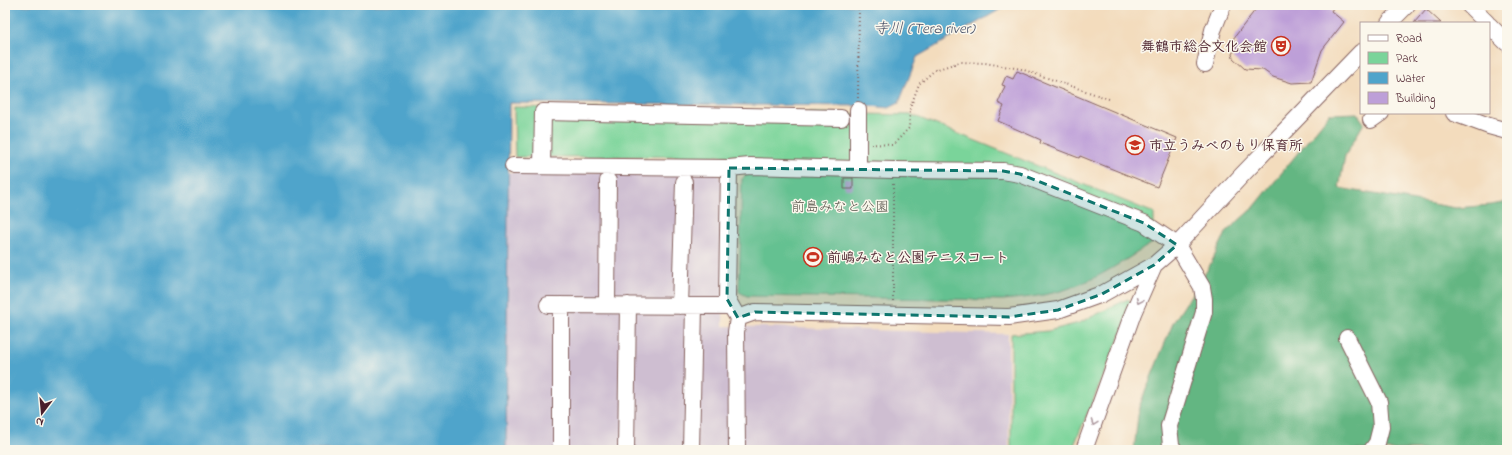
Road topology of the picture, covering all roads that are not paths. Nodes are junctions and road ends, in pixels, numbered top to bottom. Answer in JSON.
{"nodes":[{"id":1,"x":1223,"y":5,"type":"edge"},
{"id":2,"x":1407,"y":5,"type":"edge"},
{"id":3,"x":1469,"y":5,"type":"edge"},
{"id":4,"x":1390,"y":22,"type":"edge"},
{"id":5,"x":1486,"y":22,"type":"edge"},
{"id":6,"x":1490,"y":26,"type":"edge"},
{"id":7,"x":1507,"y":43,"type":"edge"},
{"id":8,"x":1360,"y":53,"type":"edge"},
{"id":9,"x":1205,"y":64,"type":"dead end"},
{"id":10,"x":858,"y":110,"type":"road end"},
{"id":11,"x":1457,"y":114,"type":"edge"},
{"id":12,"x":841,"y":118,"type":"dead end"},
{"id":13,"x":1507,"y":131,"type":"edge"},
{"id":14,"x":513,"y":166,"type":"dead end"},
{"id":15,"x":542,"y":166,"type":"junction"},
{"id":16,"x":729,"y":168,"type":"junction"},
{"id":17,"x":858,"y":169,"type":"junction"},
{"id":18,"x":608,"y":181,"type":"dead end"},
{"id":19,"x":684,"y":182,"type":"dead end"},
{"id":20,"x":1177,"y":245,"type":"junction"},
{"id":21,"x":1154,"y":265,"type":"junction"},
{"id":22,"x":607,"y":305,"type":"junction"},
{"id":23,"x":628,"y":305,"type":"junction"},
{"id":24,"x":687,"y":306,"type":"junction"},
{"id":25,"x":734,"y":312,"type":"junction"},
{"id":26,"x":1347,"y":338,"type":"dead end"},
{"id":27,"x":561,"y":450,"type":"edge"},
{"id":28,"x":626,"y":450,"type":"edge"},
{"id":29,"x":691,"y":450,"type":"edge"},
{"id":30,"x":737,"y":450,"type":"edge"},
{"id":31,"x":1084,"y":450,"type":"edge"},
{"id":32,"x":1174,"y":450,"type":"edge"},
{"id":33,"x":1372,"y":450,"type":"edge"}],
"edges":[{"from":1,"to":9,"type":"street"},
{"from":2,"to":4,"type":"street"},
{"from":3,"to":5,"type":"street"},
{"from":6,"to":7,"type":"street"},
{"from":8,"to":20,"type":"street"},
{"from":10,"to":17,"type":"street"},
{"from":11,"to":13,"type":"street"},
{"from":12,"to":15,"type":"street"},
{"from":14,"to":15,"type":"street"},
{"from":15,"to":16,"type":"street"},
{"from":16,"to":17,"type":"street"},
{"from":16,"to":25,"type":"street"},
{"from":17,"to":20,"type":"street"},
{"from":18,"to":22,"type":"street"},
{"from":19,"to":24,"type":"street"},
{"from":20,"to":21,"type":"street"},
{"from":20,"to":32,"type":"street"},
{"from":21,"to":25,"type":"street"},
{"from":21,"to":31,"type":"street","one_way":true},
{"from":22,"to":23,"type":"street"},
{"from":22,"to":27,"type":"street"},
{"from":23,"to":24,"type":"street"},
{"from":23,"to":28,"type":"street"},
{"from":24,"to":25,"type":"street"},
{"from":24,"to":29,"type":"street"},
{"from":25,"to":30,"type":"street"},
{"from":26,"to":33,"type":"street"}]}
